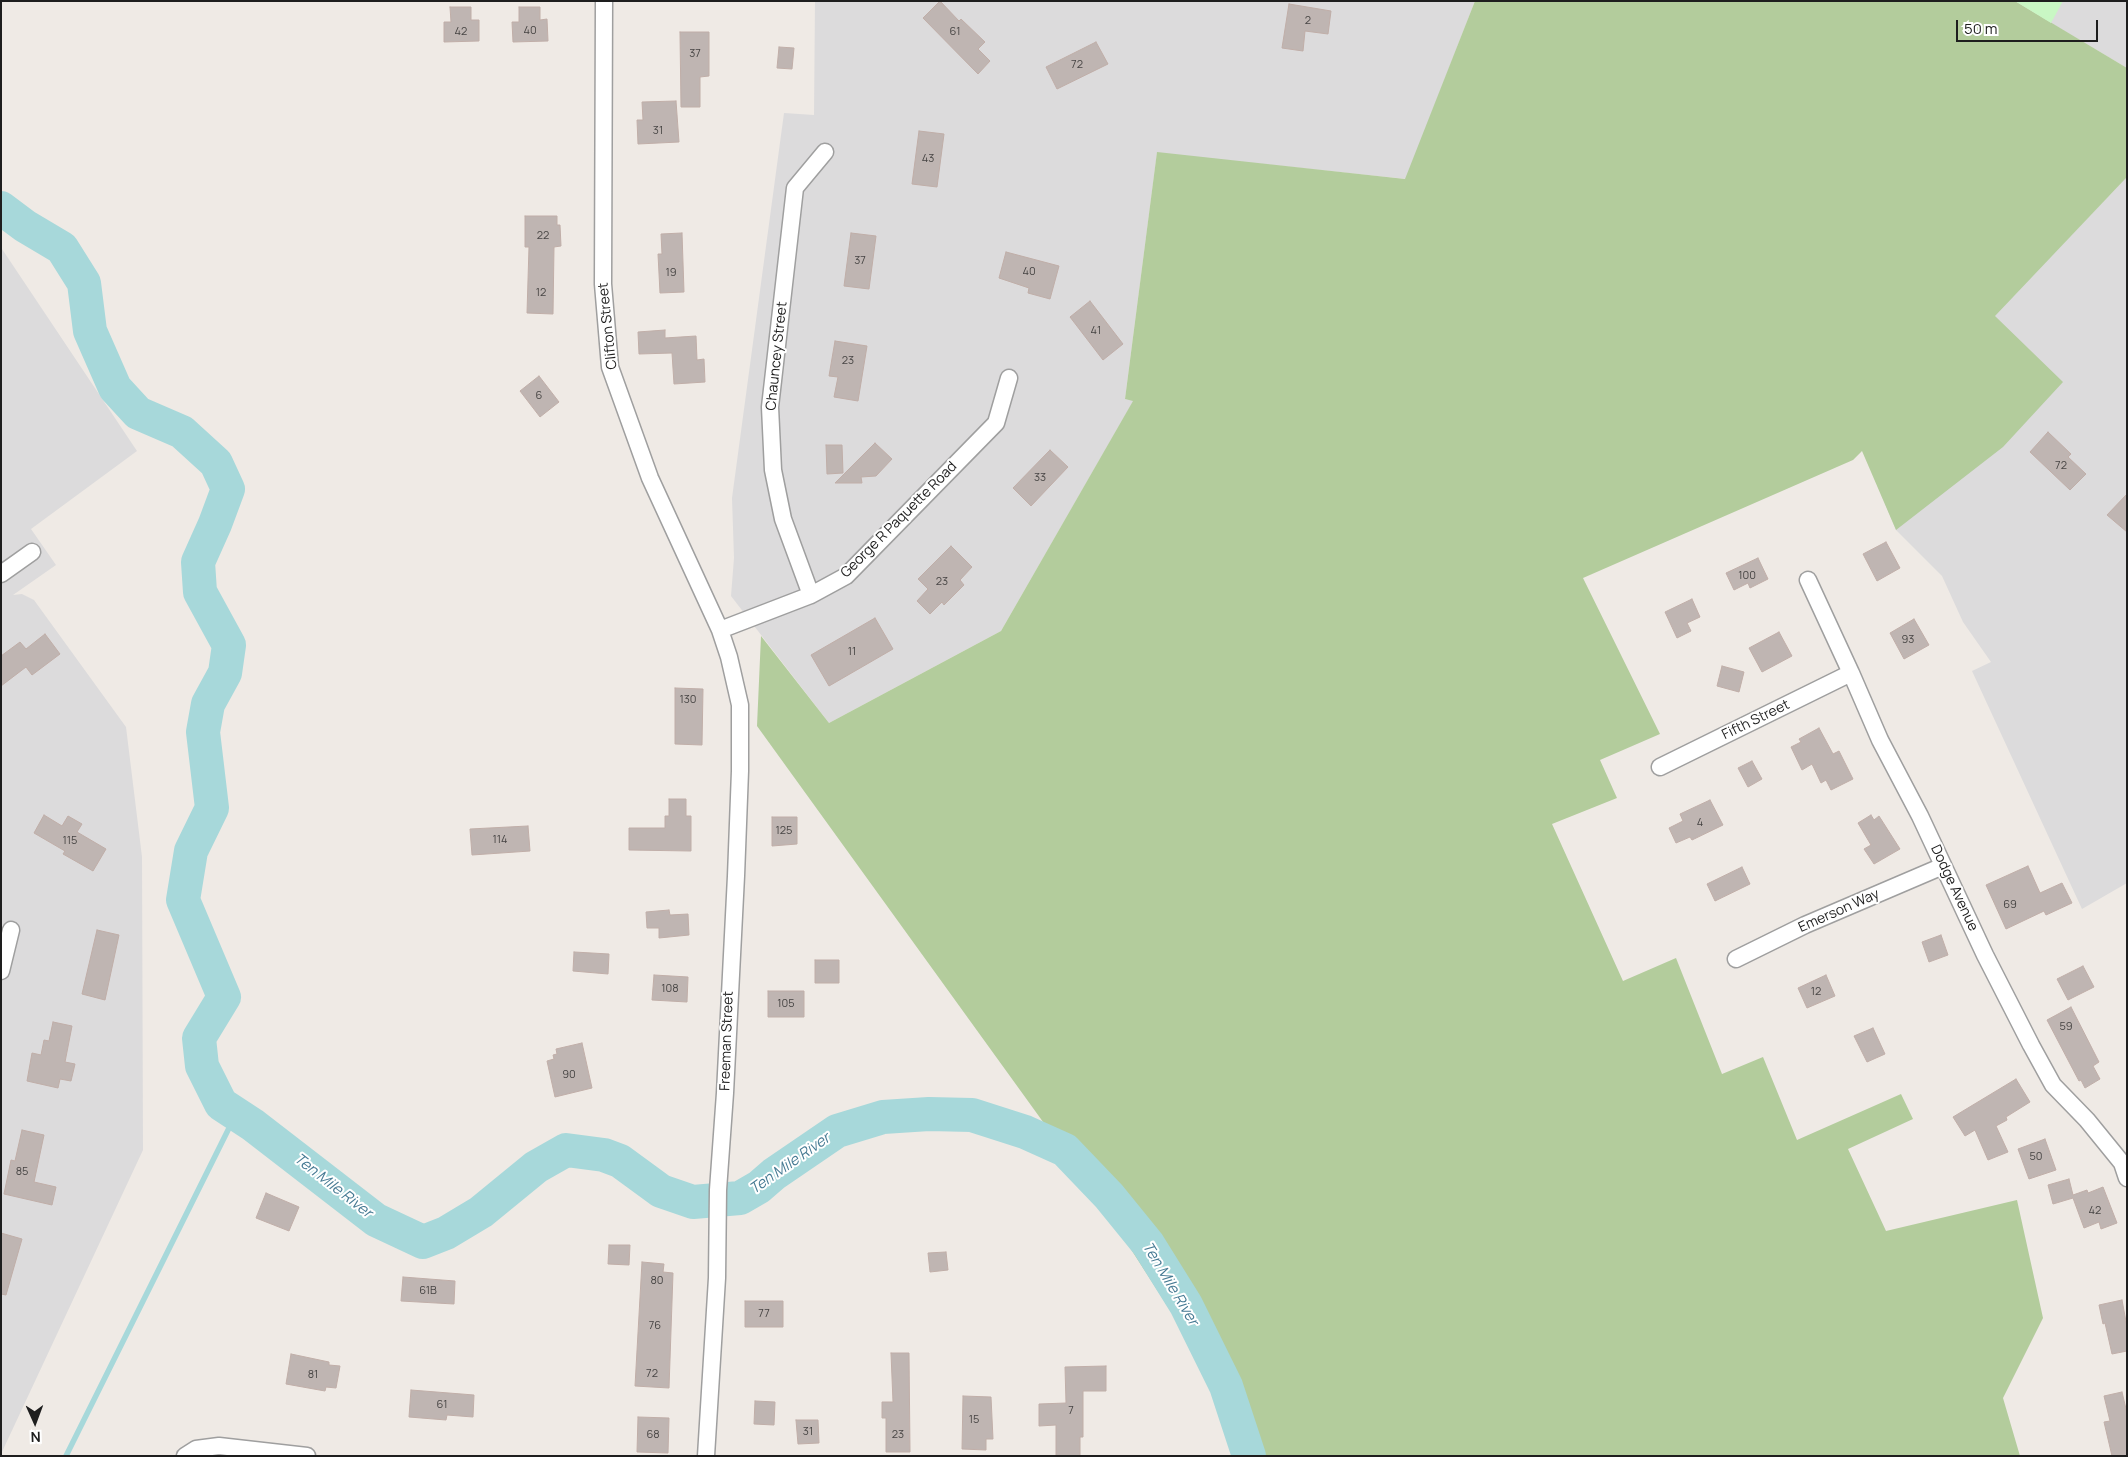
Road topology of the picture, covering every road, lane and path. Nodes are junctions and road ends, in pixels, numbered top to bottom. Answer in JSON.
{"nodes":[{"id":1,"x":604,"y":1,"type":"edge"},
{"id":2,"x":825,"y":152,"type":"dead end"},
{"id":3,"x":1009,"y":378,"type":"dead end"},
{"id":4,"x":32,"y":552,"type":"dead end"},
{"id":5,"x":1,"y":574,"type":"edge"},
{"id":6,"x":1808,"y":580,"type":"dead end"},
{"id":7,"x":811,"y":595,"type":"junction"},
{"id":8,"x":720,"y":630,"type":"junction"},
{"id":9,"x":1852,"y":673,"type":"junction"},
{"id":10,"x":1660,"y":767,"type":"dead end"},
{"id":11,"x":1943,"y":866,"type":"junction"},
{"id":12,"x":10,"y":930,"type":"dead end"},
{"id":13,"x":1736,"y":959,"type":"dead end"},
{"id":14,"x":1,"y":971,"type":"edge"},
{"id":15,"x":2127,"y":1178,"type":"edge"},
{"id":16,"x":185,"y":1456,"type":"edge"},
{"id":17,"x":307,"y":1456,"type":"edge"},
{"id":18,"x":706,"y":1456,"type":"edge"}],
"edges":[{"from":1,"to":8,"type":"street","name":"Clifton Street"},
{"from":2,"to":7,"type":"street","name":"Chauncey Street"},
{"from":3,"to":7,"type":"street","name":"George R Paquette Road"},
{"from":4,"to":5,"type":"street"},
{"from":6,"to":9,"type":"street","name":"Dodge Avenue"},
{"from":7,"to":8,"type":"street","name":"George R Paquette Road"},
{"from":8,"to":18,"type":"street","name":"Freeman Street"},
{"from":9,"to":10,"type":"street","name":"Fifth Street"},
{"from":9,"to":11,"type":"street","name":"Dodge Avenue"},
{"from":11,"to":13,"type":"street","name":"Emerson Way"},
{"from":11,"to":15,"type":"street","name":"Dodge Avenue"},
{"from":12,"to":14,"type":"street"},
{"from":16,"to":17,"type":"street"}]}
